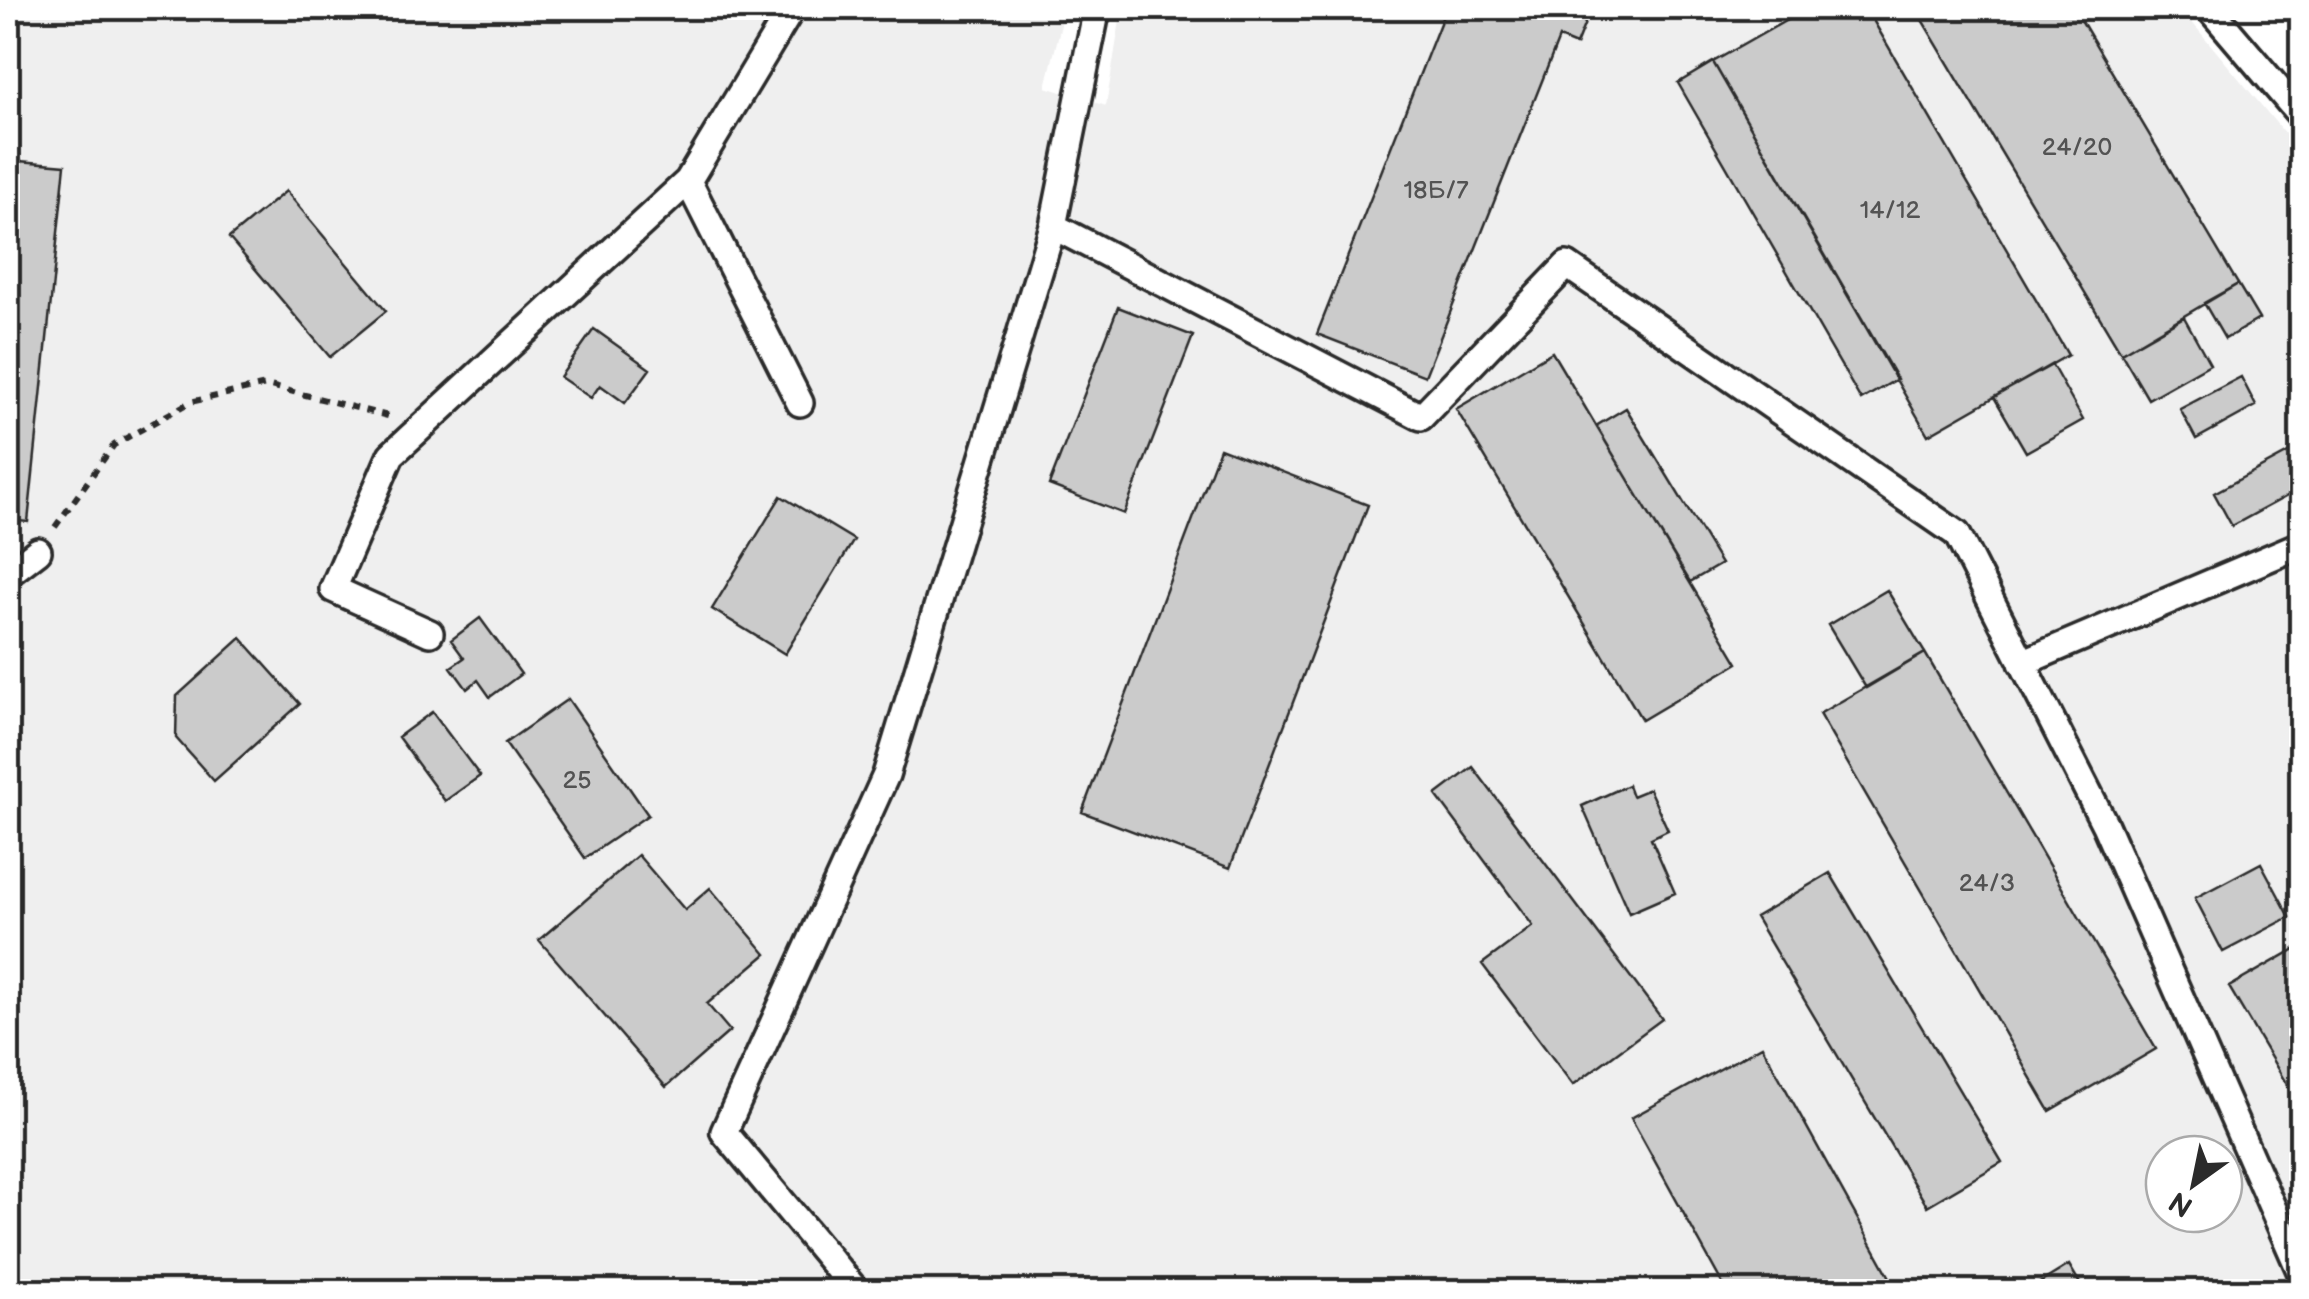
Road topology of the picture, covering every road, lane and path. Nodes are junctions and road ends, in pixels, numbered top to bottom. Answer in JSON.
{"nodes":[{"id":1,"x":792,"y":8,"type":"edge"},
{"id":2,"x":1097,"y":8,"type":"edge"},
{"id":3,"x":2209,"y":8,"type":"edge"},
{"id":4,"x":2302,"y":118,"type":"edge"},
{"id":5,"x":688,"y":181,"type":"junction"},
{"id":6,"x":1053,"y":226,"type":"junction"},
{"id":7,"x":800,"y":404,"type":"dead end"},
{"id":8,"x":423,"y":425,"type":"junction"},
{"id":9,"x":2302,"y":544,"type":"edge"},
{"id":10,"x":38,"y":551,"type":"joint"},
{"id":11,"x":8,"y":574,"type":"edge"},
{"id":12,"x":430,"y":634,"type":"dead end"},
{"id":13,"x":2022,"y":662,"type":"junction"},
{"id":14,"x":2302,"y":1275,"type":"edge"},
{"id":15,"x":856,"y":1292,"type":"edge"}],
"edges":[{"from":1,"to":5,"type":"lane"},
{"from":2,"to":6,"type":"lane"},
{"from":3,"to":4,"type":"lane"},
{"from":5,"to":7,"type":"lane"},
{"from":5,"to":8,"type":"lane"},
{"from":6,"to":13,"type":"lane"},
{"from":6,"to":15,"type":"lane"},
{"from":8,"to":10,"type":"path"},
{"from":8,"to":12,"type":"lane"},
{"from":9,"to":13,"type":"lane"},
{"from":10,"to":11,"type":"lane"},
{"from":13,"to":14,"type":"lane"}]}
